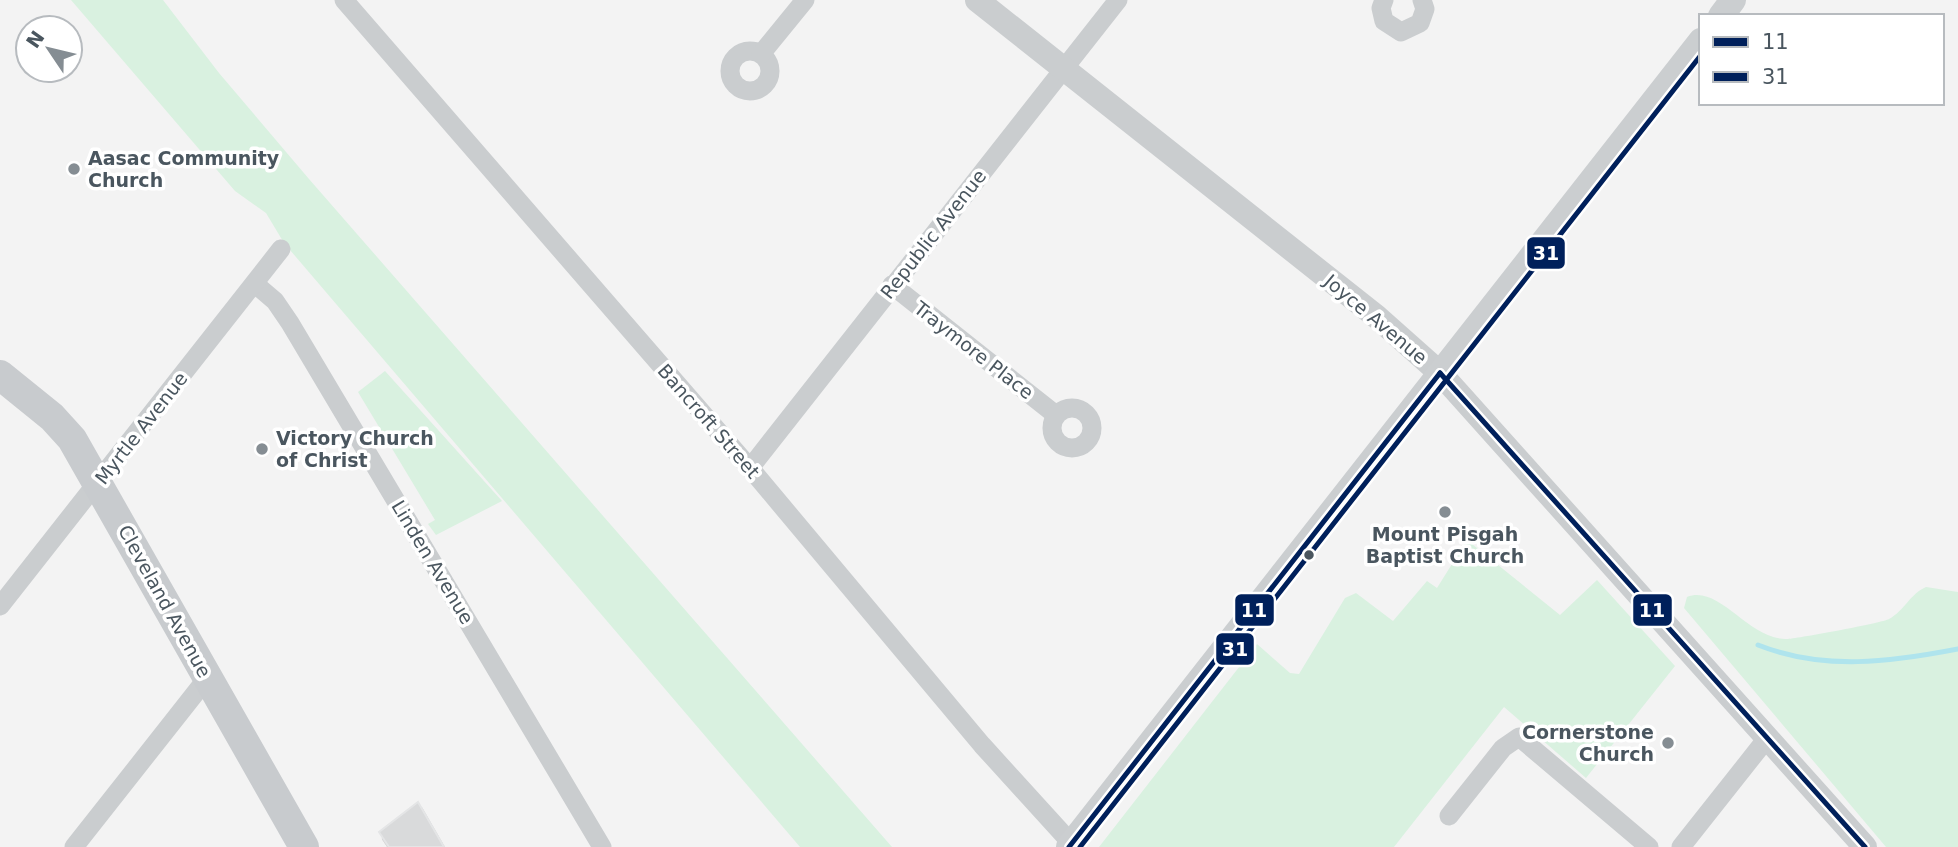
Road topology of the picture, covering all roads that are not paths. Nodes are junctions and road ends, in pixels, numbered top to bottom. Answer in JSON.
{"nodes":[{"id":1,"x":344,"y":0,"type":"edge"},
{"id":2,"x":805,"y":0,"type":"edge"},
{"id":3,"x":977,"y":0,"type":"edge"},
{"id":4,"x":1118,"y":0,"type":"edge"},
{"id":5,"x":1384,"y":0,"type":"edge"},
{"id":6,"x":1422,"y":0,"type":"edge"},
{"id":7,"x":1699,"y":44,"type":"edge"},
{"id":8,"x":761,"y":54,"type":"dead end"},
{"id":9,"x":1063,"y":69,"type":"junction"},
{"id":10,"x":281,"y":249,"type":"dead end"},
{"id":11,"x":255,"y":284,"type":"junction"},
{"id":12,"x":892,"y":285,"type":"junction"},
{"id":13,"x":1440,"y":373,"type":"junction"},
{"id":14,"x":0,"y":375,"type":"edge"},
{"id":15,"x":1056,"y":415,"type":"dead end"},
{"id":16,"x":750,"y":468,"type":"junction"},
{"id":17,"x":99,"y":482,"type":"junction"},
{"id":18,"x":0,"y":606,"type":"edge"},
{"id":19,"x":208,"y":677,"type":"junction"},
{"id":20,"x":1768,"y":737,"type":"junction"},
{"id":21,"x":1449,"y":816,"type":"dead end"},
{"id":22,"x":1070,"y":846,"type":"edge"},
{"id":23,"x":74,"y":847,"type":"edge"},
{"id":24,"x":304,"y":847,"type":"edge"},
{"id":25,"x":602,"y":847,"type":"edge"},
{"id":26,"x":1649,"y":847,"type":"edge"},
{"id":27,"x":1681,"y":847,"type":"edge"},
{"id":28,"x":1865,"y":847,"type":"edge"}],
"edges":[{"from":1,"to":16,"type":"street","name":"Bancroft Street"},
{"from":2,"to":8,"type":"street"},
{"from":3,"to":9,"type":"street","name":"Joyce Avenue"},
{"from":4,"to":9,"type":"street","name":"Republic Avenue"},
{"from":5,"to":6,"type":"street"},
{"from":7,"to":13,"type":"main road"},
{"from":9,"to":12,"type":"street","name":"Republic Avenue"},
{"from":9,"to":13,"type":"street","name":"Joyce Avenue"},
{"from":10,"to":11,"type":"street","name":"Myrtle Avenue"},
{"from":11,"to":17,"type":"street","name":"Myrtle Avenue"},
{"from":11,"to":25,"type":"street","name":"Linden Avenue"},
{"from":12,"to":15,"type":"street","name":"Traymore Place"},
{"from":12,"to":16,"type":"street","name":"Republic Avenue"},
{"from":13,"to":20,"type":"street","name":"Joyce Avenue"},
{"from":13,"to":22,"type":"main road"},
{"from":14,"to":17,"type":"main road","name":"Cleveland Avenue"},
{"from":16,"to":22,"type":"street","name":"Bancroft Street"},
{"from":17,"to":18,"type":"street","name":"Myrtle Avenue"},
{"from":17,"to":19,"type":"main road","name":"Cleveland Avenue"},
{"from":19,"to":23,"type":"street"},
{"from":19,"to":24,"type":"main road","name":"Cleveland Avenue"},
{"from":20,"to":27,"type":"street"},
{"from":20,"to":28,"type":"street","name":"Joyce Avenue"},
{"from":21,"to":26,"type":"street"}]}
